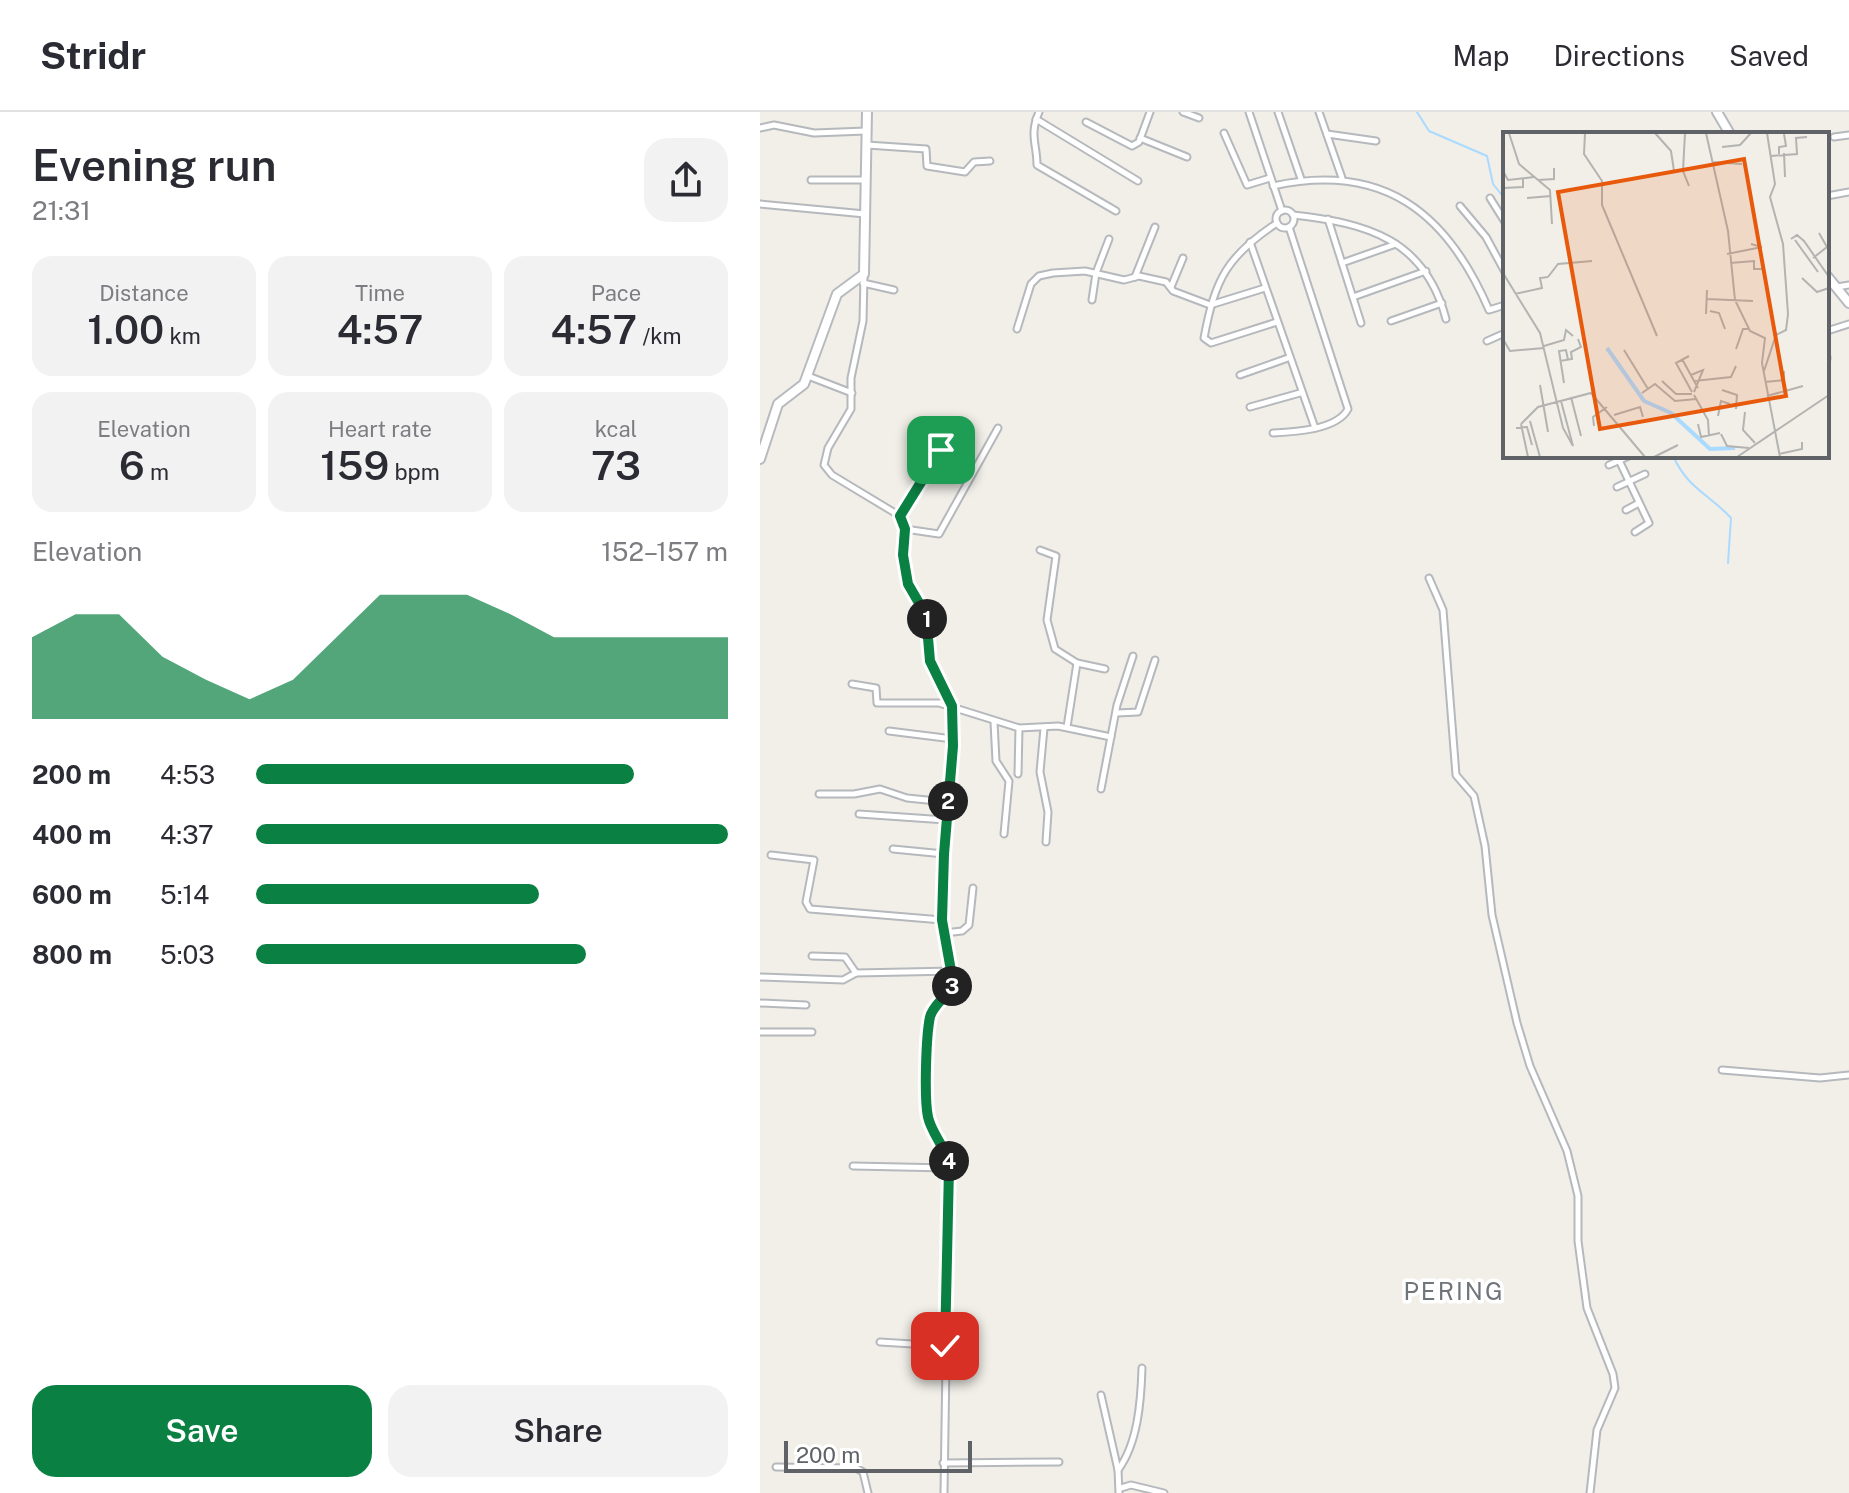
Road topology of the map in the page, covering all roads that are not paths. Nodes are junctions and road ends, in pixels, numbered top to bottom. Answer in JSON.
{"nodes":[{"id":1,"x":867,"y":112,"type":"edge"},
{"id":2,"x":1150,"y":112,"type":"edge"},
{"id":3,"x":1183,"y":112,"type":"edge"},
{"id":4,"x":1249,"y":112,"type":"edge"},
{"id":5,"x":1278,"y":112,"type":"edge"},
{"id":6,"x":1319,"y":112,"type":"edge"},
{"id":7,"x":1717,"y":112,"type":"edge"},
{"id":8,"x":1037,"y":115,"type":"edge"},
{"id":9,"x":1199,"y":118,"type":"dead end"},
{"id":10,"x":1086,"y":122,"type":"dead end"},
{"id":11,"x":760,"y":128,"type":"edge"},
{"id":12,"x":866,"y":131,"type":"junction"},
{"id":13,"x":1729,"y":132,"type":"edge"},
{"id":14,"x":1224,"y":133,"type":"dead end"},
{"id":15,"x":1327,"y":134,"type":"junction"},
{"id":16,"x":1849,"y":135,"type":"edge"},
{"id":17,"x":1834,"y":137,"type":"dead end"},
{"id":18,"x":1140,"y":138,"type":"junction"},
{"id":19,"x":1376,"y":141,"type":"dead end"},
{"id":20,"x":866,"y":144,"type":"junction"},
{"id":21,"x":1187,"y":157,"type":"dead end"},
{"id":22,"x":990,"y":161,"type":"dead end"},
{"id":23,"x":1270,"y":178,"type":"junction"},
{"id":24,"x":1342,"y":178,"type":"junction"},
{"id":25,"x":811,"y":180,"type":"dead end"},
{"id":26,"x":865,"y":180,"type":"junction"},
{"id":27,"x":1301,"y":180,"type":"junction"},
{"id":28,"x":1138,"y":181,"type":"dead end"},
{"id":29,"x":1273,"y":186,"type":"junction"},
{"id":30,"x":1849,"y":192,"type":"edge"},
{"id":31,"x":1829,"y":196,"type":"edge"},
{"id":32,"x":1490,"y":198,"type":"dead end"},
{"id":33,"x":760,"y":204,"type":"edge"},
{"id":34,"x":1460,"y":206,"type":"dead end"},
{"id":35,"x":1116,"y":211,"type":"dead end"},
{"id":36,"x":1282,"y":211,"type":"junction"},
{"id":37,"x":865,"y":214,"type":"junction"},
{"id":38,"x":1293,"y":215,"type":"junction"},
{"id":39,"x":1328,"y":219,"type":"junction"},
{"id":40,"x":1503,"y":219,"type":"edge"},
{"id":41,"x":1277,"y":223,"type":"junction"},
{"id":42,"x":1155,"y":227,"type":"dead end"},
{"id":43,"x":1289,"y":227,"type":"junction"},
{"id":44,"x":1109,"y":239,"type":"dead end"},
{"id":45,"x":1250,"y":242,"type":"junction"},
{"id":46,"x":1396,"y":244,"type":"junction"},
{"id":47,"x":1503,"y":254,"type":"edge"},
{"id":48,"x":1498,"y":256,"type":"junction"},
{"id":49,"x":1183,"y":258,"type":"dead end"},
{"id":50,"x":1342,"y":263,"type":"junction"},
{"id":51,"x":1503,"y":267,"type":"edge"},
{"id":52,"x":1426,"y":271,"type":"junction"},
{"id":53,"x":1096,"y":273,"type":"junction"},
{"id":54,"x":1135,"y":277,"type":"junction"},
{"id":55,"x":864,"y":278,"type":"junction"},
{"id":56,"x":1843,"y":286,"type":"edge"},
{"id":57,"x":1170,"y":288,"type":"junction"},
{"id":58,"x":1265,"y":288,"type":"junction"},
{"id":59,"x":894,"y":290,"type":"dead end"},
{"id":60,"x":1353,"y":297,"type":"junction"},
{"id":61,"x":1092,"y":300,"type":"dead end"},
{"id":62,"x":1442,"y":303,"type":"junction"},
{"id":63,"x":1849,"y":303,"type":"edge"},
{"id":64,"x":1210,"y":305,"type":"junction"},
{"id":65,"x":1503,"y":306,"type":"edge"},
{"id":66,"x":1446,"y":319,"type":"dead end"},
{"id":67,"x":1391,"y":321,"type":"dead end"},
{"id":68,"x":1277,"y":322,"type":"junction"},
{"id":69,"x":1361,"y":323,"type":"dead end"},
{"id":70,"x":1849,"y":324,"type":"edge"},
{"id":71,"x":1017,"y":329,"type":"dead end"},
{"id":72,"x":1829,"y":330,"type":"edge"},
{"id":73,"x":1503,"y":334,"type":"edge"},
{"id":74,"x":1487,"y":341,"type":"dead end"},
{"id":75,"x":1288,"y":358,"type":"junction"},
{"id":76,"x":1240,"y":375,"type":"dead end"},
{"id":77,"x":807,"y":376,"type":"junction"},
{"id":78,"x":852,"y":393,"type":"junction"},
{"id":79,"x":1300,"y":393,"type":"junction"},
{"id":80,"x":1250,"y":407,"type":"dead end"},
{"id":81,"x":998,"y":428,"type":"dead end"},
{"id":82,"x":1315,"y":428,"type":"junction"},
{"id":83,"x":1273,"y":433,"type":"dead end"},
{"id":84,"x":941,"y":450,"type":"dead end"},
{"id":85,"x":1618,"y":458,"type":"edge"},
{"id":86,"x":760,"y":459,"type":"edge"},
{"id":87,"x":1609,"y":465,"type":"dead end"},
{"id":88,"x":1645,"y":474,"type":"dead end"},
{"id":89,"x":1629,"y":482,"type":"junction"},
{"id":90,"x":1617,"y":487,"type":"dead end"},
{"id":91,"x":1639,"y":503,"type":"junction"},
{"id":92,"x":1626,"y":510,"type":"dead end"},
{"id":93,"x":900,"y":516,"type":"junction"},
{"id":94,"x":905,"y":529,"type":"junction"},
{"id":95,"x":1635,"y":532,"type":"dead end"},
{"id":96,"x":1040,"y":550,"type":"dead end"},
{"id":97,"x":1429,"y":578,"type":"dead end"},
{"id":98,"x":1133,"y":656,"type":"dead end"},
{"id":99,"x":1155,"y":660,"type":"dead end"},
{"id":100,"x":1077,"y":663,"type":"junction"},
{"id":101,"x":1105,"y":669,"type":"dead end"},
{"id":102,"x":852,"y":684,"type":"dead end"},
{"id":103,"x":952,"y":706,"type":"junction"},
{"id":104,"x":1117,"y":713,"type":"junction"},
{"id":105,"x":994,"y":721,"type":"junction"},
{"id":106,"x":1067,"y":727,"type":"junction"},
{"id":107,"x":1019,"y":728,"type":"junction"},
{"id":108,"x":1044,"y":728,"type":"junction"},
{"id":109,"x":889,"y":731,"type":"dead end"},
{"id":110,"x":1111,"y":737,"type":"junction"},
{"id":111,"x":953,"y":739,"type":"junction"},
{"id":112,"x":1018,"y":774,"type":"dead end"},
{"id":113,"x":1101,"y":789,"type":"dead end"},
{"id":114,"x":819,"y":794,"type":"dead end"},
{"id":115,"x":947,"y":802,"type":"junction"},
{"id":116,"x":859,"y":814,"type":"dead end"},
{"id":117,"x":946,"y":820,"type":"junction"},
{"id":118,"x":1004,"y":834,"type":"dead end"},
{"id":119,"x":1046,"y":842,"type":"dead end"},
{"id":120,"x":893,"y":849,"type":"dead end"},
{"id":121,"x":944,"y":854,"type":"junction"},
{"id":122,"x":771,"y":855,"type":"dead end"},
{"id":123,"x":973,"y":888,"type":"dead end"},
{"id":124,"x":942,"y":920,"type":"junction"},
{"id":125,"x":944,"y":933,"type":"junction"},
{"id":126,"x":812,"y":956,"type":"dead end"},
{"id":127,"x":954,"y":971,"type":"junction"},
{"id":128,"x":856,"y":973,"type":"junction"},
{"id":129,"x":760,"y":977,"type":"edge"},
{"id":130,"x":760,"y":1003,"type":"edge"},
{"id":131,"x":806,"y":1005,"type":"dead end"},
{"id":132,"x":760,"y":1032,"type":"edge"},
{"id":133,"x":812,"y":1032,"type":"dead end"},
{"id":134,"x":1722,"y":1070,"type":"dead end"},
{"id":135,"x":1849,"y":1075,"type":"edge"},
{"id":136,"x":853,"y":1166,"type":"dead end"},
{"id":137,"x":949,"y":1168,"type":"junction"},
{"id":138,"x":880,"y":1342,"type":"dead end"},
{"id":139,"x":945,"y":1346,"type":"junction"},
{"id":140,"x":1142,"y":1368,"type":"dead end"},
{"id":141,"x":1101,"y":1395,"type":"dead end"},
{"id":142,"x":1059,"y":1462,"type":"dead end"},
{"id":143,"x":943,"y":1463,"type":"junction"},
{"id":144,"x":776,"y":1467,"type":"dead end"},
{"id":145,"x":1118,"y":1470,"type":"junction"},
{"id":146,"x":1120,"y":1491,"type":"edge"},
{"id":147,"x":868,"y":1493,"type":"edge"},
{"id":148,"x":944,"y":1493,"type":"edge"},
{"id":149,"x":1164,"y":1493,"type":"edge"},
{"id":150,"x":1590,"y":1493,"type":"edge"}],
"edges":[{"from":1,"to":12,"type":"street"},
{"from":2,"to":18,"type":"street"},
{"from":3,"to":9,"type":"street"},
{"from":4,"to":23,"type":"street"},
{"from":5,"to":27,"type":"street"},
{"from":6,"to":15,"type":"street"},
{"from":7,"to":13,"type":"street"},
{"from":8,"to":28,"type":"street"},
{"from":8,"to":35,"type":"street"},
{"from":10,"to":18,"type":"street"},
{"from":11,"to":12,"type":"street"},
{"from":12,"to":20,"type":"street"},
{"from":14,"to":23,"type":"street"},
{"from":15,"to":19,"type":"street"},
{"from":15,"to":24,"type":"street"},
{"from":16,"to":17,"type":"street"},
{"from":18,"to":21,"type":"street"},
{"from":20,"to":22,"type":"street"},
{"from":20,"to":26,"type":"street"},
{"from":23,"to":29,"type":"street"},
{"from":24,"to":27,"type":"street"},
{"from":24,"to":65,"type":"street"},
{"from":25,"to":26,"type":"street"},
{"from":26,"to":37,"type":"street"},
{"from":27,"to":29,"type":"street"},
{"from":29,"to":36,"type":"street"},
{"from":30,"to":31,"type":"street"},
{"from":32,"to":40,"type":"street"},
{"from":33,"to":37,"type":"street"},
{"from":34,"to":48,"type":"street"},
{"from":36,"to":38,"type":"street"},
{"from":36,"to":41,"type":"street"},
{"from":37,"to":55,"type":"street"},
{"from":38,"to":39,"type":"street"},
{"from":38,"to":43,"type":"street"},
{"from":39,"to":46,"type":"street"},
{"from":39,"to":50,"type":"street"},
{"from":41,"to":43,"type":"street"},
{"from":41,"to":45,"type":"street"},
{"from":42,"to":54,"type":"street"},
{"from":43,"to":82,"type":"street"},
{"from":44,"to":53,"type":"street"},
{"from":45,"to":58,"type":"street"},
{"from":45,"to":64,"type":"street"},
{"from":46,"to":50,"type":"street"},
{"from":46,"to":52,"type":"street"},
{"from":47,"to":48,"type":"street"},
{"from":48,"to":51,"type":"street"},
{"from":49,"to":57,"type":"street"},
{"from":50,"to":60,"type":"street"},
{"from":52,"to":60,"type":"street"},
{"from":52,"to":62,"type":"street"},
{"from":53,"to":54,"type":"street"},
{"from":53,"to":61,"type":"street"},
{"from":53,"to":71,"type":"street"},
{"from":54,"to":57,"type":"street"},
{"from":55,"to":59,"type":"street"},
{"from":55,"to":77,"type":"street"},
{"from":55,"to":78,"type":"street"},
{"from":56,"to":63,"type":"street"},
{"from":57,"to":64,"type":"street"},
{"from":58,"to":64,"type":"street"},
{"from":58,"to":68,"type":"street"},
{"from":60,"to":69,"type":"street"},
{"from":62,"to":66,"type":"street"},
{"from":62,"to":67,"type":"street"},
{"from":64,"to":68,"type":"street"},
{"from":68,"to":75,"type":"street"},
{"from":70,"to":72,"type":"street"},
{"from":73,"to":74,"type":"street"},
{"from":75,"to":76,"type":"street"},
{"from":75,"to":79,"type":"street"},
{"from":77,"to":78,"type":"street"},
{"from":77,"to":86,"type":"street"},
{"from":78,"to":93,"type":"street"},
{"from":79,"to":80,"type":"street"},
{"from":79,"to":82,"type":"street"},
{"from":81,"to":94,"type":"street"},
{"from":82,"to":83,"type":"street"},
{"from":84,"to":93,"type":"street"},
{"from":85,"to":87,"type":"street"},
{"from":85,"to":89,"type":"street"},
{"from":88,"to":89,"type":"street"},
{"from":89,"to":90,"type":"street"},
{"from":89,"to":91,"type":"street"},
{"from":91,"to":92,"type":"street"},
{"from":91,"to":95,"type":"street"},
{"from":93,"to":94,"type":"street"},
{"from":94,"to":103,"type":"street"},
{"from":96,"to":100,"type":"street"},
{"from":97,"to":150,"type":"street"},
{"from":98,"to":104,"type":"street"},
{"from":99,"to":104,"type":"street"},
{"from":100,"to":101,"type":"street"},
{"from":100,"to":106,"type":"street"},
{"from":102,"to":103,"type":"street"},
{"from":103,"to":105,"type":"street"},
{"from":103,"to":111,"type":"street"},
{"from":104,"to":110,"type":"street"},
{"from":105,"to":107,"type":"street"},
{"from":105,"to":118,"type":"street"},
{"from":106,"to":108,"type":"street"},
{"from":106,"to":110,"type":"street"},
{"from":107,"to":108,"type":"street"},
{"from":107,"to":112,"type":"street"},
{"from":108,"to":119,"type":"street"},
{"from":109,"to":111,"type":"street"},
{"from":110,"to":113,"type":"street"},
{"from":111,"to":115,"type":"street"},
{"from":114,"to":115,"type":"street"},
{"from":115,"to":117,"type":"street"},
{"from":116,"to":117,"type":"street"},
{"from":117,"to":121,"type":"street"},
{"from":120,"to":121,"type":"street"},
{"from":121,"to":124,"type":"street"},
{"from":122,"to":124,"type":"street"},
{"from":123,"to":125,"type":"street"},
{"from":124,"to":125,"type":"street"},
{"from":125,"to":127,"type":"street"},
{"from":126,"to":128,"type":"street"},
{"from":127,"to":128,"type":"street"},
{"from":127,"to":137,"type":"street"},
{"from":128,"to":129,"type":"street"},
{"from":130,"to":131,"type":"street"},
{"from":132,"to":133,"type":"street"},
{"from":134,"to":135,"type":"street"},
{"from":136,"to":137,"type":"street"},
{"from":137,"to":139,"type":"street"},
{"from":138,"to":139,"type":"street"},
{"from":139,"to":143,"type":"street"},
{"from":140,"to":145,"type":"street"},
{"from":141,"to":145,"type":"street"},
{"from":142,"to":143,"type":"street"},
{"from":143,"to":148,"type":"street"},
{"from":144,"to":147,"type":"street"},
{"from":145,"to":146,"type":"street"},
{"from":146,"to":149,"type":"street"}]}
